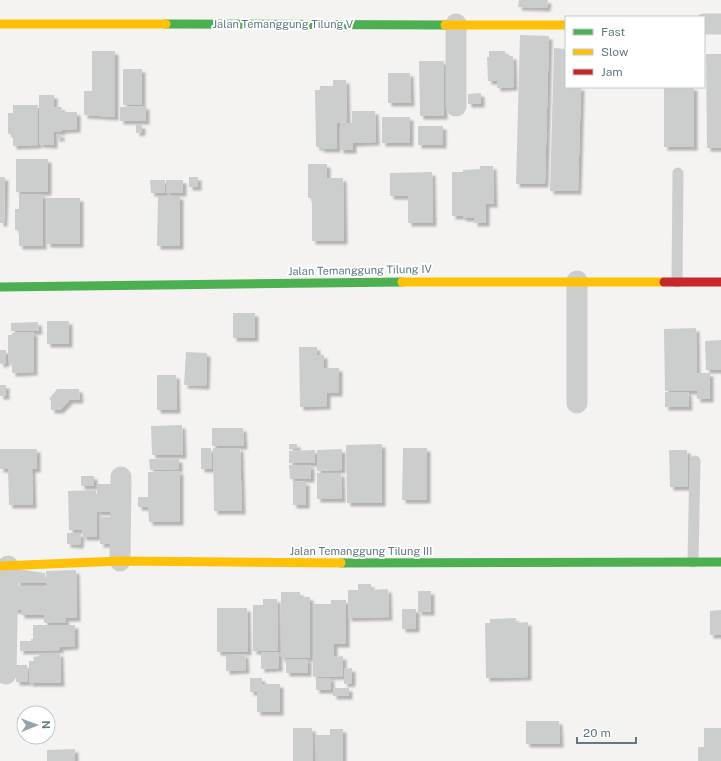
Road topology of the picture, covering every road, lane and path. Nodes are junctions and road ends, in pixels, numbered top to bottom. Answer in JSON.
{"nodes":[{"id":1,"x":0,"y":24,"type":"edge"},
{"id":2,"x":456,"y":24,"type":"junction"},
{"id":3,"x":565,"y":24,"type":"edge"},
{"id":4,"x":705,"y":24,"type":"edge"},
{"id":5,"x":721,"y":24,"type":"edge"},
{"id":6,"x":456,"y":106,"type":"dead end"},
{"id":7,"x":678,"y":173,"type":"dead end"},
{"id":8,"x":577,"y":281,"type":"junction"},
{"id":9,"x":677,"y":282,"type":"junction"},
{"id":10,"x":721,"y":282,"type":"edge"},
{"id":11,"x":0,"y":287,"type":"edge"},
{"id":12,"x":577,"y":403,"type":"dead end"},
{"id":13,"x":695,"y":461,"type":"dead end"},
{"id":14,"x":121,"y":477,"type":"dead end"},
{"id":15,"x":120,"y":561,"type":"junction"},
{"id":16,"x":693,"y":562,"type":"junction"},
{"id":17,"x":721,"y":562,"type":"edge"},
{"id":18,"x":4,"y":566,"type":"edge"},
{"id":19,"x":6,"y":674,"type":"dead end"}],
"edges":[{"from":1,"to":2,"type":"street","name":"Jalan Temanggung Tilung V"},
{"from":2,"to":3,"type":"street","name":"Jalan Temanggung Tilung V"},
{"from":2,"to":6,"type":"street"},
{"from":4,"to":5,"type":"street"},
{"from":7,"to":9,"type":"lane"},
{"from":8,"to":9,"type":"street","name":"Jalan Temanggung Tilung IV"},
{"from":8,"to":11,"type":"street","name":"Jalan Temanggung Tilung IV"},
{"from":8,"to":12,"type":"street"},
{"from":9,"to":10,"type":"street","name":"Jalan Temanggung Tilung IV"},
{"from":13,"to":16,"type":"lane"},
{"from":14,"to":15,"type":"street"},
{"from":15,"to":16,"type":"street","name":"Jalan Temanggung Tilung III"},
{"from":15,"to":18,"type":"street","name":"Jalan Temanggung Tilung III"},
{"from":16,"to":17,"type":"street","name":"Jalan Temanggung Tilung III"},
{"from":18,"to":19,"type":"street"}]}
